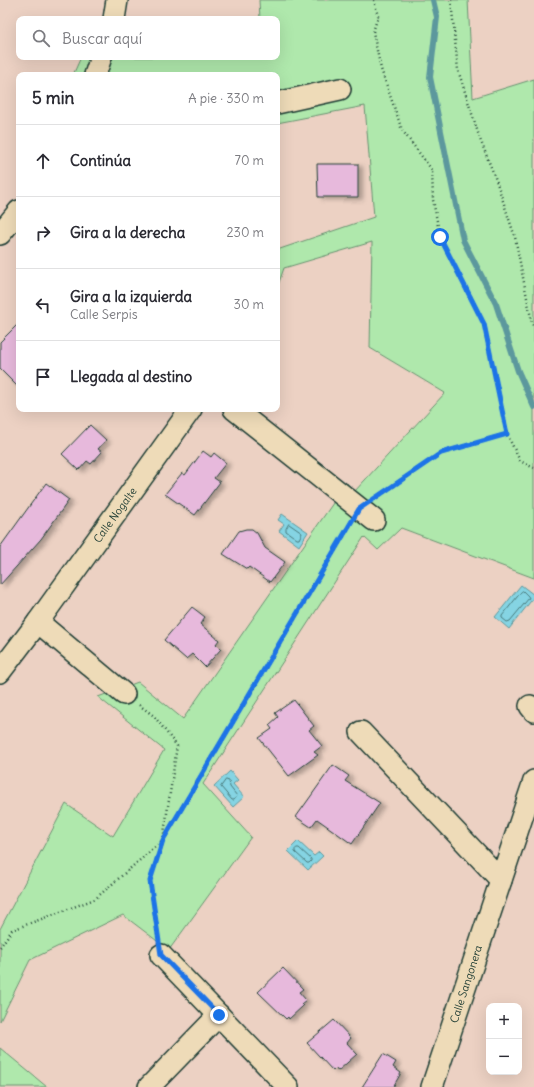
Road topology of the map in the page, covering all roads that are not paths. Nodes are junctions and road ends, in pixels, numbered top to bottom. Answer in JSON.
{"nodes":[{"id":1,"x":117,"y":0,"type":"edge"},
{"id":2,"x":114,"y":16,"type":"edge"},
{"id":3,"x":100,"y":60,"type":"edge"},
{"id":4,"x":96,"y":72,"type":"edge"},
{"id":5,"x":340,"y":89,"type":"dead end"},
{"id":6,"x":280,"y":103,"type":"edge"},
{"id":7,"x":16,"y":215,"type":"edge"},
{"id":8,"x":0,"y":234,"type":"edge"},
{"id":9,"x":190,"y":412,"type":"edge"},
{"id":10,"x":238,"y":412,"type":"edge"},
{"id":11,"x":367,"y":514,"type":"road end"},
{"id":12,"x":38,"y":622,"type":"junction"},
{"id":13,"x":0,"y":672,"type":"edge"},
{"id":14,"x":124,"y":694,"type":"road end"},
{"id":15,"x":361,"y":732,"type":"dead end"},
{"id":16,"x":534,"y":781,"type":"edge"},
{"id":17,"x":501,"y":880,"type":"junction"},
{"id":18,"x":161,"y":955,"type":"road end"},
{"id":19,"x":219,"y":1015,"type":"junction"},
{"id":20,"x":149,"y":1087,"type":"edge"},
{"id":21,"x":288,"y":1087,"type":"edge"},
{"id":22,"x":432,"y":1087,"type":"edge"}],
"edges":[{"from":1,"to":2,"type":"street"},
{"from":3,"to":4,"type":"street"},
{"from":5,"to":6,"type":"street"},
{"from":7,"to":8,"type":"street"},
{"from":9,"to":12,"type":"street","name":"Calle Nogalte"},
{"from":10,"to":11,"type":"street"},
{"from":12,"to":13,"type":"street","name":"Calle Nogalte"},
{"from":12,"to":14,"type":"street"},
{"from":15,"to":17,"type":"street"},
{"from":16,"to":17,"type":"street","name":"Calle Sangonera"},
{"from":17,"to":22,"type":"street","name":"Calle Sangonera"},
{"from":18,"to":19,"type":"street"},
{"from":19,"to":20,"type":"street"},
{"from":19,"to":21,"type":"street"}]}
